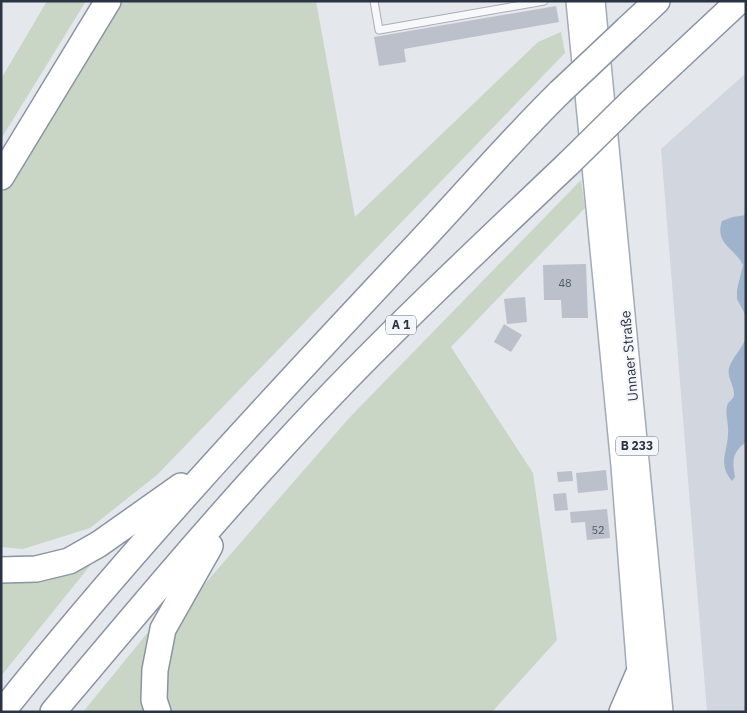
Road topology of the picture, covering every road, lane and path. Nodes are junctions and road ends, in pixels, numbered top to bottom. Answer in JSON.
{"nodes":[{"id":1,"x":96,"y":1,"type":"edge"},
{"id":2,"x":108,"y":1,"type":"edge"},
{"id":3,"x":374,"y":1,"type":"edge"},
{"id":4,"x":544,"y":1,"type":"edge"},
{"id":5,"x":578,"y":1,"type":"edge"},
{"id":6,"x":594,"y":1,"type":"edge"},
{"id":7,"x":657,"y":1,"type":"edge"},
{"id":8,"x":739,"y":1,"type":"edge"},
{"id":9,"x":1,"y":156,"type":"edge"},
{"id":10,"x":1,"y":177,"type":"edge"},
{"id":11,"x":212,"y":465,"type":"junction"},
{"id":12,"x":241,"y":494,"type":"junction"},
{"id":13,"x":1,"y":570,"type":"edge"},
{"id":14,"x":638,"y":675,"type":"junction"},
{"id":15,"x":2,"y":712,"type":"edge"},
{"id":16,"x":53,"y":712,"type":"edge"},
{"id":17,"x":158,"y":712,"type":"edge"},
{"id":18,"x":622,"y":712,"type":"edge"},
{"id":19,"x":640,"y":712,"type":"edge"},
{"id":20,"x":662,"y":712,"type":"edge"}],
"edges":[{"from":1,"to":9,"type":"highway"},
{"from":2,"to":10,"type":"highway"},
{"from":3,"to":4,"type":"lane"},
{"from":5,"to":14,"type":"main road","name":"Unnaer Straße","number":"B 233"},
{"from":6,"to":20,"type":"main road","name":"Unnaer Straße","number":"B 233"},
{"from":7,"to":11,"type":"highway","bridge":true},
{"from":8,"to":12,"type":"highway","number":"A 1","bridge":true},
{"from":11,"to":13,"type":"highway"},
{"from":11,"to":15,"type":"highway"},
{"from":12,"to":16,"type":"highway","number":"A 1"},
{"from":12,"to":17,"type":"highway"},
{"from":14,"to":18,"type":"highway"},
{"from":14,"to":19,"type":"main road","name":"Unnaer Straße","number":"B 233"}]}
